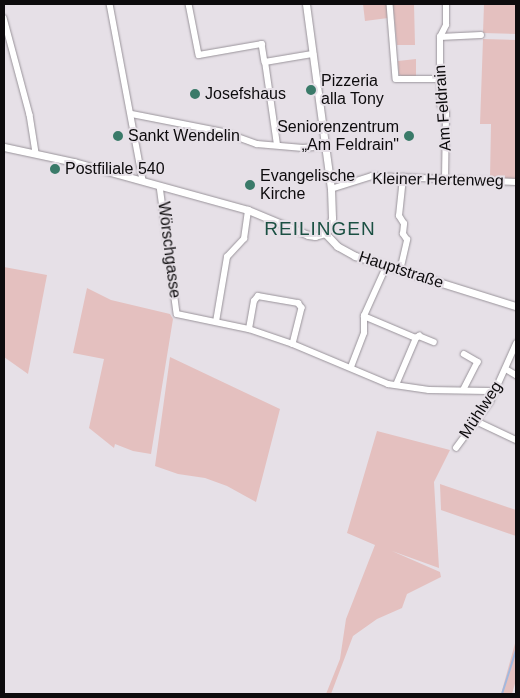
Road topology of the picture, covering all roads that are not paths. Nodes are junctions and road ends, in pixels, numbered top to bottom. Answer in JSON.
{"nodes":[{"id":1,"x":110,"y":4,"type":"edge"},
{"id":2,"x":189,"y":4,"type":"edge"},
{"id":3,"x":306,"y":4,"type":"edge"},
{"id":4,"x":390,"y":4,"type":"edge"},
{"id":5,"x":446,"y":4,"type":"edge"},
{"id":6,"x":4,"y":18,"type":"edge"},
{"id":7,"x":481,"y":36,"type":"dead end"},
{"id":8,"x":440,"y":37,"type":"junction"},
{"id":9,"x":312,"y":54,"type":"junction"},
{"id":10,"x":265,"y":62,"type":"junction"},
{"id":11,"x":440,"y":79,"type":"junction"},
{"id":12,"x":132,"y":114,"type":"junction"},
{"id":13,"x":277,"y":145,"type":"junction"},
{"id":14,"x":325,"y":146,"type":"junction"},
{"id":15,"x":4,"y":148,"type":"edge"},
{"id":16,"x":36,"y":153,"type":"junction"},
{"id":17,"x":403,"y":177,"type":"junction"},
{"id":18,"x":446,"y":179,"type":"junction"},
{"id":19,"x":143,"y":181,"type":"junction"},
{"id":20,"x":516,"y":182,"type":"edge"},
{"id":21,"x":160,"y":186,"type":"junction"},
{"id":22,"x":331,"y":189,"type":"junction"},
{"id":23,"x":248,"y":210,"type":"junction"},
{"id":24,"x":325,"y":233,"type":"junction"},
{"id":25,"x":386,"y":267,"type":"junction"},
{"id":26,"x":400,"y":271,"type":"junction"},
{"id":27,"x":516,"y":306,"type":"edge"},
{"id":28,"x":364,"y":316,"type":"junction"},
{"id":29,"x":216,"y":322,"type":"junction"},
{"id":30,"x":249,"y":329,"type":"junction"},
{"id":31,"x":416,"y":338,"type":"junction"},
{"id":32,"x":434,"y":342,"type":"dead end"},
{"id":33,"x":293,"y":344,"type":"junction"},
{"id":34,"x":516,"y":344,"type":"edge"},
{"id":35,"x":464,"y":354,"type":"dead end"},
{"id":36,"x":351,"y":367,"type":"junction"},
{"id":37,"x":506,"y":369,"type":"junction"},
{"id":38,"x":516,"y":375,"type":"edge"},
{"id":39,"x":396,"y":386,"type":"junction"},
{"id":40,"x":464,"y":390,"type":"junction"},
{"id":41,"x":495,"y":393,"type":"junction"},
{"id":42,"x":476,"y":421,"type":"junction"},
{"id":43,"x":516,"y":440,"type":"edge"},
{"id":44,"x":456,"y":448,"type":"dead end"}],
"edges":[{"from":1,"to":12,"type":"street"},
{"from":2,"to":10,"type":"street"},
{"from":3,"to":9,"type":"street"},
{"from":4,"to":11,"type":"street"},
{"from":5,"to":8,"type":"street","name":"Am Feldrain"},
{"from":6,"to":16,"type":"street"},
{"from":7,"to":8,"type":"street"},
{"from":8,"to":11,"type":"street","name":"Am Feldrain"},
{"from":9,"to":10,"type":"street"},
{"from":9,"to":14,"type":"street"},
{"from":10,"to":13,"type":"street"},
{"from":11,"to":18,"type":"street","name":"Am Feldrain"},
{"from":12,"to":13,"type":"street"},
{"from":12,"to":19,"type":"street"},
{"from":13,"to":14,"type":"street"},
{"from":14,"to":22,"type":"street"},
{"from":15,"to":16,"type":"street"},
{"from":16,"to":19,"type":"street"},
{"from":17,"to":18,"type":"street","name":"Kleiner Hertenweg"},
{"from":17,"to":22,"type":"street","name":"Kleiner Hertenweg"},
{"from":17,"to":26,"type":"street"},
{"from":18,"to":20,"type":"street","name":"Kleiner Hertenweg"},
{"from":19,"to":21,"type":"street"},
{"from":21,"to":23,"type":"street"},
{"from":21,"to":29,"type":"street","name":"Wörschgasse"},
{"from":22,"to":24,"type":"street"},
{"from":23,"to":24,"type":"street"},
{"from":23,"to":29,"type":"street"},
{"from":24,"to":25,"type":"street","name":"Hauptstraße"},
{"from":25,"to":26,"type":"street","name":"Hauptstraße"},
{"from":25,"to":28,"type":"street"},
{"from":26,"to":27,"type":"street","name":"Hauptstraße"},
{"from":28,"to":31,"type":"street"},
{"from":28,"to":36,"type":"street"},
{"from":29,"to":30,"type":"street"},
{"from":30,"to":33,"type":"street"},
{"from":30,"to":33,"type":"street"},
{"from":31,"to":32,"type":"street"},
{"from":31,"to":39,"type":"street"},
{"from":33,"to":36,"type":"street"},
{"from":34,"to":37,"type":"street","name":"Mühlweg"},
{"from":35,"to":40,"type":"street"},
{"from":36,"to":39,"type":"street"},
{"from":37,"to":38,"type":"street"},
{"from":37,"to":41,"type":"street","name":"Mühlweg"},
{"from":39,"to":40,"type":"street"},
{"from":40,"to":41,"type":"street"},
{"from":41,"to":42,"type":"street","name":"Mühlweg"},
{"from":42,"to":43,"type":"street"},
{"from":42,"to":44,"type":"street","name":"Mühlweg"}]}
